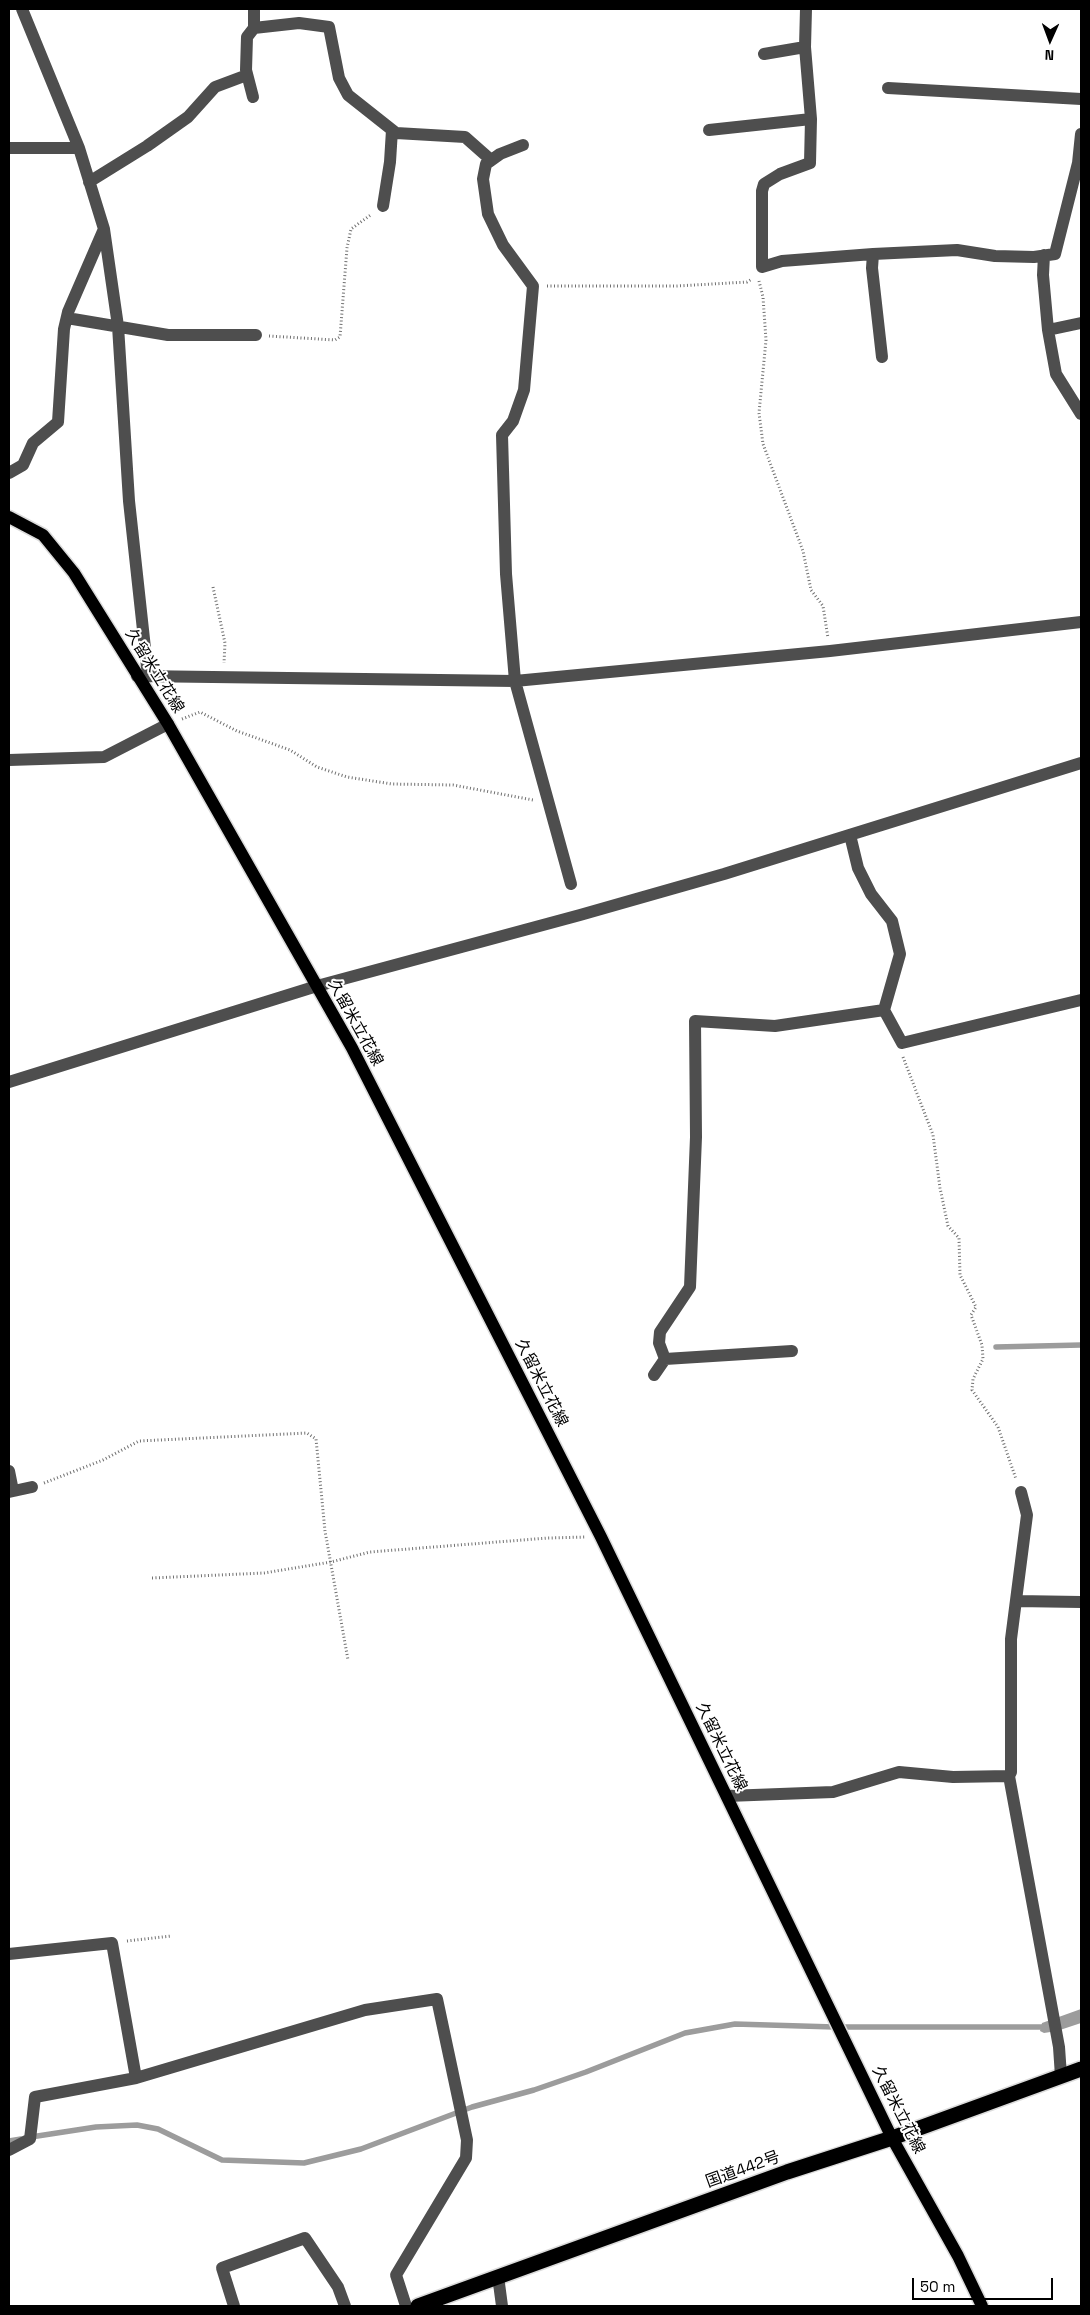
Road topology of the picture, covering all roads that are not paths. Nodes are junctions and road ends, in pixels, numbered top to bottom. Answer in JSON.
{"nodes":[{"id":1,"x":22,"y":9,"type":"edge"},
{"id":2,"x":254,"y":9,"type":"edge"},
{"id":3,"x":806,"y":9,"type":"edge"},
{"id":4,"x":254,"y":28,"type":"junction"},
{"id":5,"x":805,"y":47,"type":"junction"},
{"id":6,"x":764,"y":54,"type":"dead end"},
{"id":7,"x":247,"y":75,"type":"junction"},
{"id":8,"x":888,"y":88,"type":"dead end"},
{"id":9,"x":253,"y":98,"type":"dead end"},
{"id":10,"x":1081,"y":99,"type":"edge"},
{"id":11,"x":811,"y":119,"type":"junction"},
{"id":12,"x":392,"y":130,"type":"junction"},
{"id":13,"x":709,"y":130,"type":"dead end"},
{"id":14,"x":1081,"y":134,"type":"edge"},
{"id":15,"x":523,"y":145,"type":"dead end"},
{"id":16,"x":9,"y":148,"type":"edge"},
{"id":17,"x":79,"y":148,"type":"junction"},
{"id":18,"x":491,"y":160,"type":"junction"},
{"id":19,"x":90,"y":182,"type":"junction"},
{"id":20,"x":382,"y":206,"type":"road end"},
{"id":21,"x":104,"y":229,"type":"junction"},
{"id":22,"x":873,"y":254,"type":"junction"},
{"id":23,"x":1044,"y":255,"type":"junction"},
{"id":24,"x":67,"y":318,"type":"junction"},
{"id":25,"x":1081,"y":323,"type":"edge"},
{"id":26,"x":118,"y":326,"type":"junction"},
{"id":27,"x":1048,"y":330,"type":"junction"},
{"id":28,"x":256,"y":335,"type":"road end"},
{"id":29,"x":882,"y":357,"type":"dead end"},
{"id":30,"x":1081,"y":414,"type":"edge"},
{"id":31,"x":9,"y":473,"type":"edge"},
{"id":32,"x":9,"y":517,"type":"edge"},
{"id":33,"x":1081,"y":622,"type":"edge"},
{"id":34,"x":143,"y":676,"type":"junction"},
{"id":35,"x":515,"y":681,"type":"junction"},
{"id":36,"x":168,"y":724,"type":"junction"},
{"id":37,"x":9,"y":760,"type":"edge"},
{"id":38,"x":1081,"y":763,"type":"edge"},
{"id":39,"x":850,"y":835,"type":"junction"},
{"id":40,"x":571,"y":884,"type":"dead end"},
{"id":41,"x":316,"y":986,"type":"junction"},
{"id":42,"x":1081,"y":1000,"type":"edge"},
{"id":43,"x":884,"y":1010,"type":"junction"},
{"id":44,"x":9,"y":1082,"type":"edge"},
{"id":45,"x":792,"y":1351,"type":"dead end"},
{"id":46,"x":665,"y":1359,"type":"junction"},
{"id":47,"x":654,"y":1375,"type":"dead end"},
{"id":48,"x":9,"y":1471,"type":"edge"},
{"id":49,"x":32,"y":1487,"type":"road end"},
{"id":50,"x":11,"y":1491,"type":"edge"},
{"id":51,"x":1021,"y":1492,"type":"road end"},
{"id":52,"x":1016,"y":1601,"type":"junction"},
{"id":53,"x":1081,"y":1602,"type":"edge"},
{"id":54,"x":1009,"y":1776,"type":"junction"},
{"id":55,"x":727,"y":1796,"type":"junction"},
{"id":56,"x":9,"y":1954,"type":"edge"},
{"id":57,"x":1081,"y":2069,"type":"edge"},
{"id":58,"x":1061,"y":2076,"type":"junction"},
{"id":59,"x":136,"y":2078,"type":"junction"},
{"id":60,"x":892,"y":2138,"type":"junction"},
{"id":61,"x":9,"y":2150,"type":"edge"},
{"id":62,"x":498,"y":2276,"type":"junction"},
{"id":63,"x":234,"y":2306,"type":"edge"},
{"id":64,"x":345,"y":2306,"type":"edge"},
{"id":65,"x":406,"y":2306,"type":"edge"},
{"id":66,"x":418,"y":2306,"type":"edge"},
{"id":67,"x":502,"y":2306,"type":"edge"},
{"id":68,"x":982,"y":2306,"type":"edge"}],
"edges":[{"from":1,"to":17,"type":"street"},
{"from":2,"to":4,"type":"street"},
{"from":3,"to":5,"type":"street"},
{"from":4,"to":7,"type":"street"},
{"from":4,"to":12,"type":"street"},
{"from":5,"to":6,"type":"street"},
{"from":5,"to":11,"type":"street"},
{"from":7,"to":9,"type":"street"},
{"from":7,"to":19,"type":"street"},
{"from":8,"to":10,"type":"street"},
{"from":11,"to":13,"type":"street"},
{"from":11,"to":22,"type":"street"},
{"from":12,"to":18,"type":"street"},
{"from":12,"to":20,"type":"street"},
{"from":14,"to":23,"type":"street"},
{"from":15,"to":18,"type":"street"},
{"from":16,"to":17,"type":"street"},
{"from":17,"to":19,"type":"street"},
{"from":18,"to":35,"type":"street"},
{"from":19,"to":21,"type":"street"},
{"from":21,"to":24,"type":"street"},
{"from":21,"to":26,"type":"street"},
{"from":22,"to":23,"type":"street"},
{"from":22,"to":29,"type":"street"},
{"from":23,"to":27,"type":"street"},
{"from":24,"to":26,"type":"street"},
{"from":24,"to":31,"type":"street"},
{"from":25,"to":27,"type":"street"},
{"from":26,"to":28,"type":"street"},
{"from":26,"to":34,"type":"street"},
{"from":27,"to":30,"type":"street"},
{"from":32,"to":34,"type":"main road","name":"久留米立花線"},
{"from":33,"to":35,"type":"street"},
{"from":34,"to":35,"type":"street"},
{"from":34,"to":36,"type":"main road","name":"久留米立花線"},
{"from":35,"to":40,"type":"street"},
{"from":36,"to":37,"type":"street"},
{"from":36,"to":41,"type":"main road","name":"久留米立花線"},
{"from":38,"to":39,"type":"street"},
{"from":39,"to":41,"type":"street"},
{"from":39,"to":43,"type":"street"},
{"from":41,"to":44,"type":"street"},
{"from":41,"to":55,"type":"main road","name":"久留米立花線"},
{"from":42,"to":43,"type":"street"},
{"from":43,"to":46,"type":"street"},
{"from":45,"to":46,"type":"street"},
{"from":46,"to":47,"type":"street"},
{"from":48,"to":50,"type":"street"},
{"from":49,"to":50,"type":"street"},
{"from":51,"to":52,"type":"street"},
{"from":52,"to":53,"type":"street"},
{"from":52,"to":54,"type":"street"},
{"from":54,"to":55,"type":"street"},
{"from":54,"to":58,"type":"street"},
{"from":55,"to":60,"type":"main road","name":"久留米立花線"},
{"from":56,"to":59,"type":"street"},
{"from":57,"to":58,"type":"highway","name":"国道442号"},
{"from":58,"to":60,"type":"highway","name":"国道442号"},
{"from":59,"to":61,"type":"street"},
{"from":59,"to":65,"type":"street"},
{"from":60,"to":62,"type":"highway","name":"国道442号"},
{"from":60,"to":68,"type":"main road","name":"久留米立花線"},
{"from":62,"to":66,"type":"highway","name":"国道442号"},
{"from":62,"to":67,"type":"street"},
{"from":63,"to":64,"type":"street"}]}
